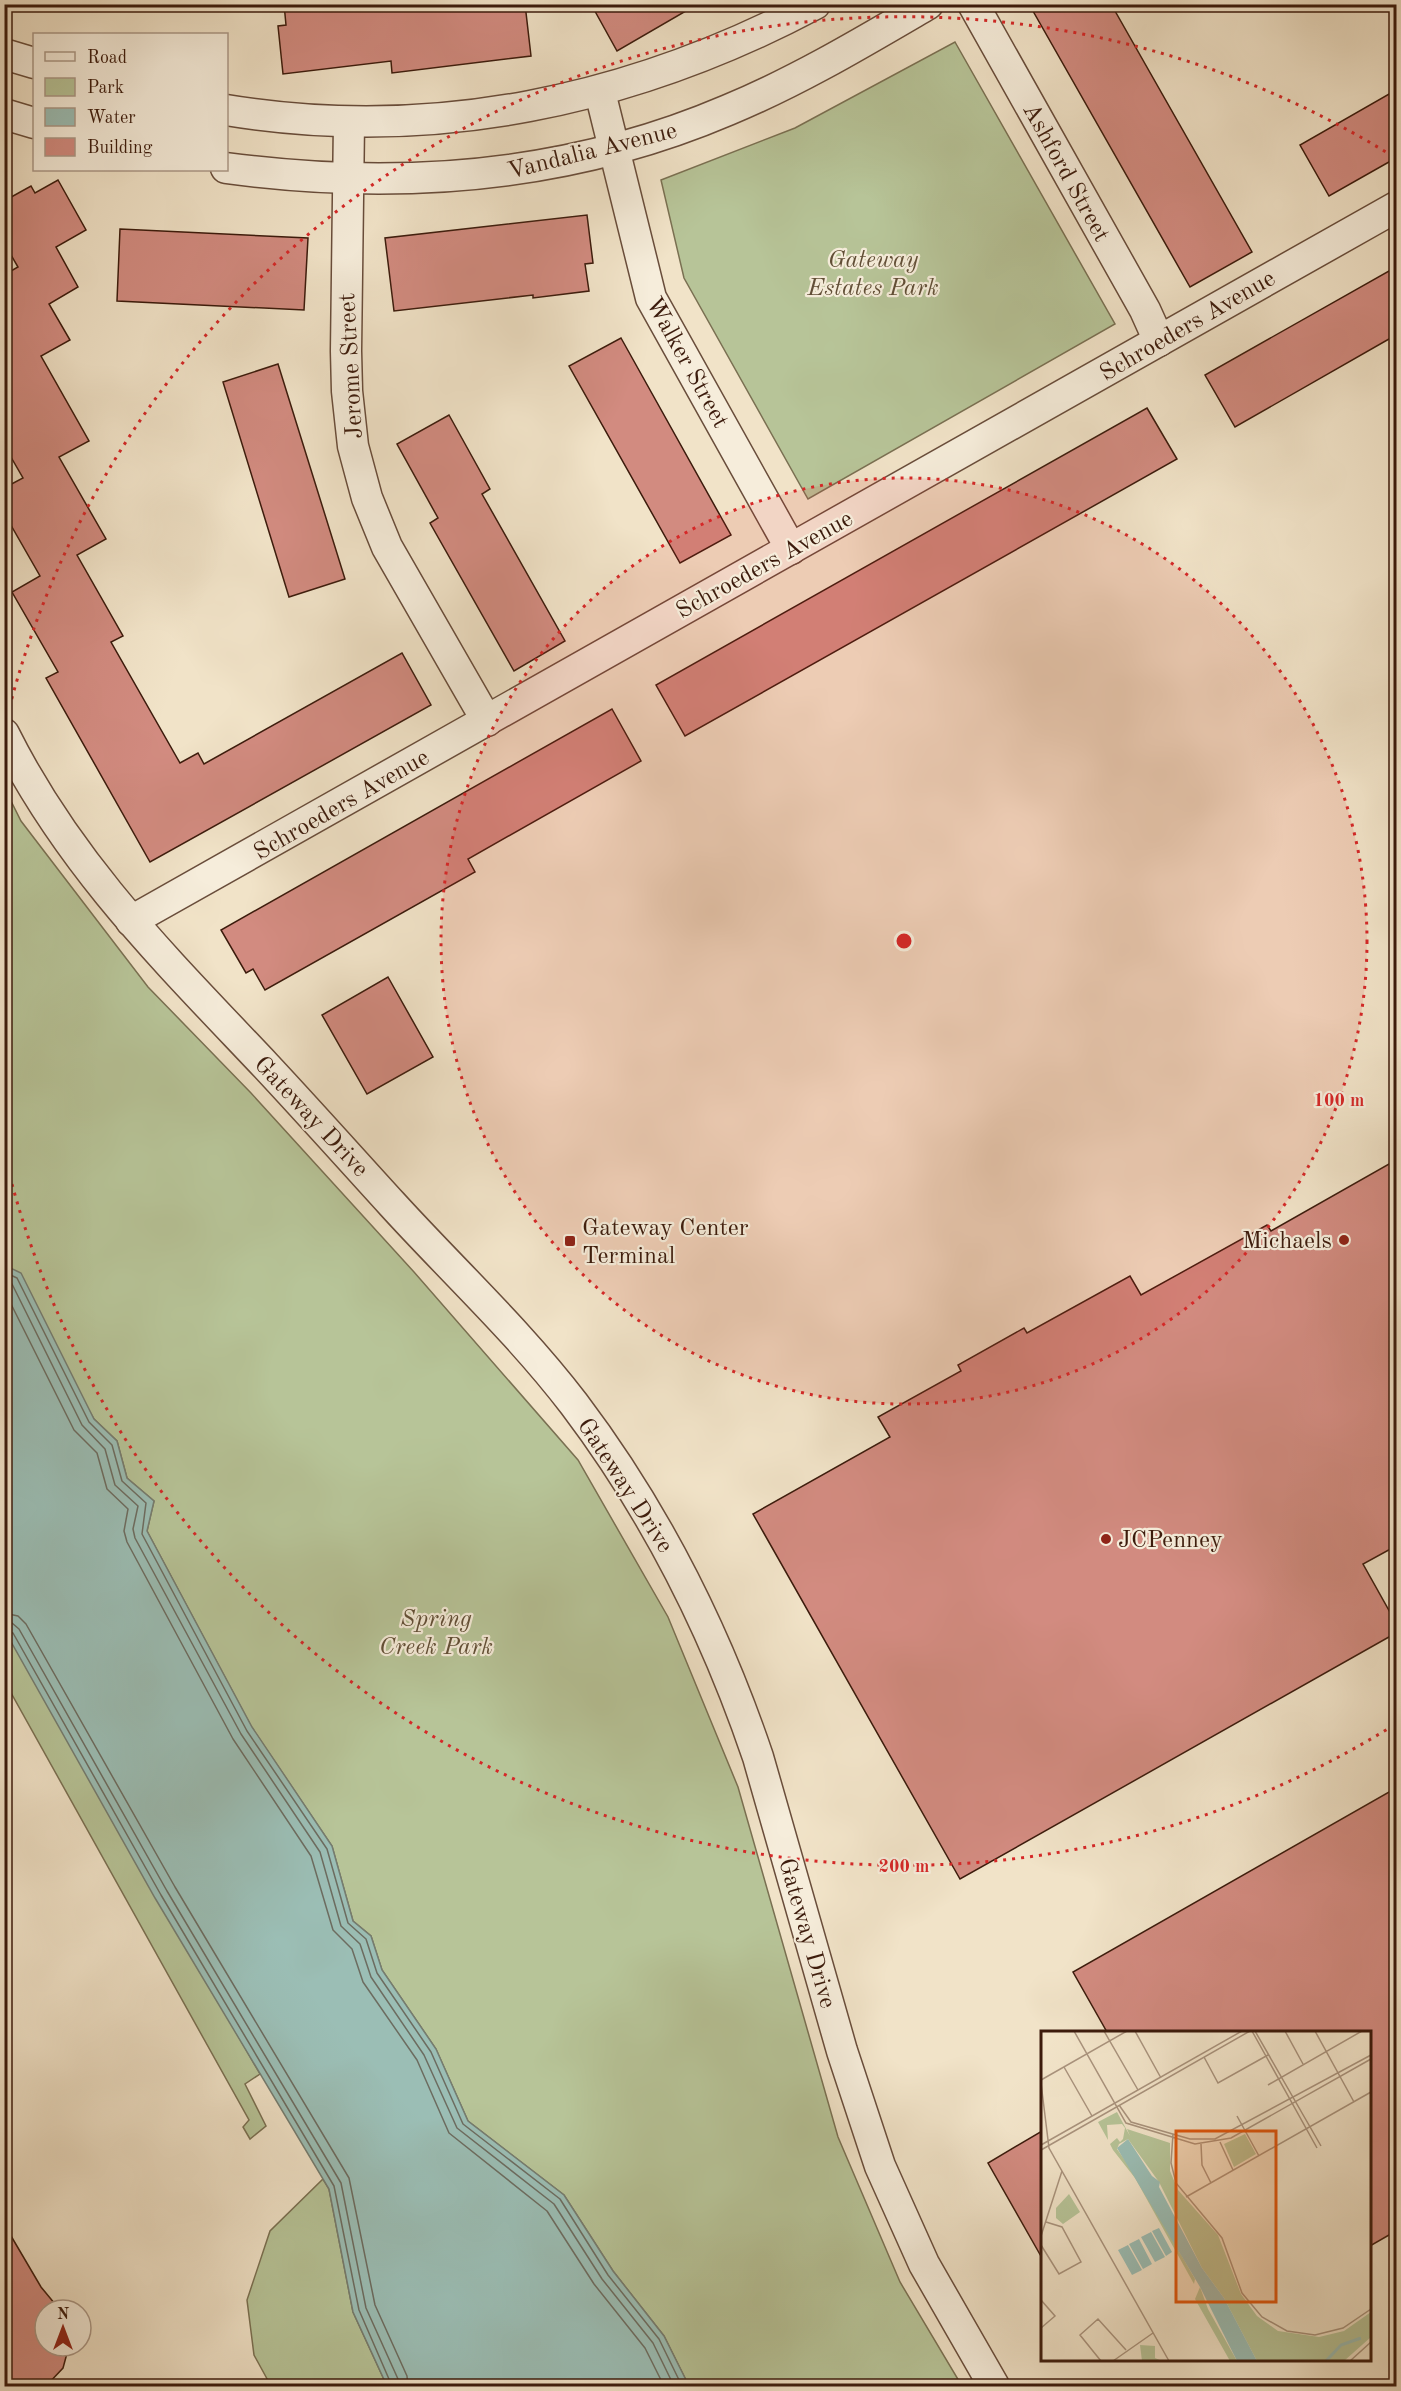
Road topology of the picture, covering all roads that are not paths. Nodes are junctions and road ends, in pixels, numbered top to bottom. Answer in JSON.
{"nodes":[{"id":1,"x":815,"y":4,"type":"edge"},
{"id":2,"x":928,"y":4,"type":"edge"},
{"id":3,"x":973,"y":4,"type":"edge"},
{"id":4,"x":4,"y":54,"type":"edge"},
{"id":5,"x":33,"y":63,"type":"edge"},
{"id":6,"x":600,"y":92,"type":"junction"},
{"id":7,"x":228,"y":110,"type":"edge"},
{"id":8,"x":4,"y":114,"type":"edge"},
{"id":9,"x":349,"y":122,"type":"junction"},
{"id":10,"x":33,"y":123,"type":"edge"},
{"id":11,"x":614,"y":149,"type":"junction"},
{"id":12,"x":228,"y":168,"type":"edge"},
{"id":13,"x":348,"y":179,"type":"junction"},
{"id":14,"x":1396,"y":207,"type":"edge"},
{"id":15,"x":1159,"y":341,"type":"junction"},
{"id":16,"x":791,"y":549,"type":"junction"},
{"id":17,"x":487,"y":721,"type":"junction"},
{"id":18,"x":4,"y":734,"type":"edge"},
{"id":19,"x":131,"y":921,"type":"junction"},
{"id":20,"x":994,"y":2386,"type":"edge"}],
"edges":[{"from":1,"to":6,"type":"street"},
{"from":2,"to":11,"type":"street","name":"Vandalia Avenue"},
{"from":3,"to":15,"type":"street","name":"Ashford Street"},
{"from":4,"to":5,"type":"street"},
{"from":6,"to":9,"type":"street"},
{"from":6,"to":11,"type":"street","name":"Walker Street"},
{"from":7,"to":9,"type":"street"},
{"from":8,"to":10,"type":"street"},
{"from":9,"to":13,"type":"street","name":"Jerome Street"},
{"from":11,"to":13,"type":"street","name":"Vandalia Avenue"},
{"from":11,"to":16,"type":"street","name":"Walker Street"},
{"from":12,"to":13,"type":"street","name":"Vandalia Avenue"},
{"from":13,"to":17,"type":"street","name":"Jerome Street"},
{"from":14,"to":15,"type":"street","name":"Schroeders Avenue"},
{"from":15,"to":16,"type":"street","name":"Schroeders Avenue"},
{"from":16,"to":17,"type":"street","name":"Schroeders Avenue"},
{"from":17,"to":19,"type":"street","name":"Schroeders Avenue"},
{"from":18,"to":19,"type":"street","name":"Gateway Drive"},
{"from":19,"to":20,"type":"street","name":"Gateway Drive"}]}
